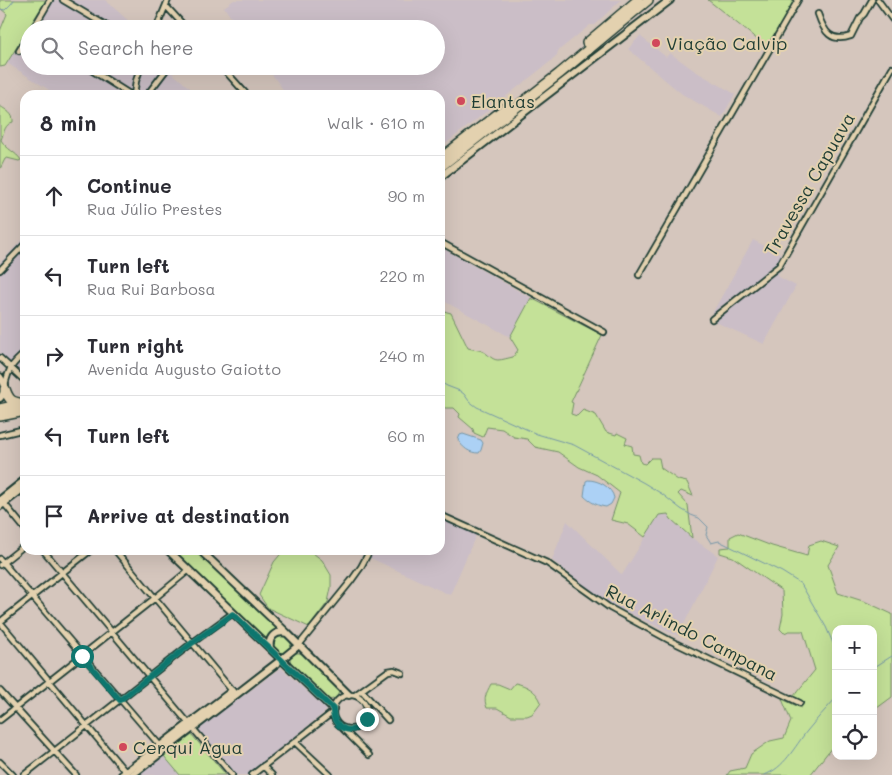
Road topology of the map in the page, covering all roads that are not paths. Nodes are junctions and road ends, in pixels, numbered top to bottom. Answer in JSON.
{"nodes":[{"id":1,"x":50,"y":0,"type":"edge"},
{"id":2,"x":63,"y":0,"type":"edge"},
{"id":3,"x":168,"y":0,"type":"edge"},
{"id":4,"x":631,"y":0,"type":"edge"},
{"id":5,"x":638,"y":0,"type":"edge"},
{"id":6,"x":648,"y":0,"type":"edge"},
{"id":7,"x":653,"y":0,"type":"edge"},
{"id":8,"x":670,"y":0,"type":"edge"},
{"id":9,"x":798,"y":0,"type":"edge"},
{"id":10,"x":872,"y":0,"type":"edge"},
{"id":11,"x":878,"y":0,"type":"edge"},
{"id":12,"x":166,"y":6,"type":"junction"},
{"id":13,"x":818,"y":14,"type":"dead end"},
{"id":14,"x":631,"y":15,"type":"junction"},
{"id":15,"x":892,"y":19,"type":"edge"},
{"id":16,"x":38,"y":20,"type":"edge"},
{"id":17,"x":97,"y":20,"type":"edge"},
{"id":18,"x":160,"y":20,"type":"edge"},
{"id":19,"x":179,"y":20,"type":"edge"},
{"id":20,"x":598,"y":34,"type":"junction"},
{"id":21,"x":892,"y":68,"type":"edge"},
{"id":22,"x":100,"y":75,"type":"edge"},
{"id":23,"x":138,"y":75,"type":"edge"},
{"id":24,"x":162,"y":75,"type":"edge"},
{"id":25,"x":229,"y":75,"type":"edge"},
{"id":26,"x":125,"y":90,"type":"edge"},
{"id":27,"x":134,"y":90,"type":"edge"},
{"id":28,"x":151,"y":90,"type":"edge"},
{"id":29,"x":243,"y":90,"type":"edge"},
{"id":30,"x":445,"y":154,"type":"edge"},
{"id":31,"x":445,"y":163,"type":"edge"},
{"id":32,"x":445,"y":174,"type":"edge"},
{"id":33,"x":445,"y":245,"type":"edge"},
{"id":34,"x":20,"y":249,"type":"edge"},
{"id":35,"x":0,"y":270,"type":"edge"},
{"id":36,"x":639,"y":275,"type":"dead end"},
{"id":37,"x":712,"y":319,"type":"dead end"},
{"id":38,"x":604,"y":332,"type":"dead end"},
{"id":39,"x":20,"y":357,"type":"edge"},
{"id":40,"x":0,"y":358,"type":"edge"},
{"id":41,"x":14,"y":362,"type":"junction"},
{"id":42,"x":6,"y":363,"type":"junction"},
{"id":43,"x":0,"y":365,"type":"edge"},
{"id":44,"x":10,"y":367,"type":"junction"},
{"id":45,"x":20,"y":376,"type":"edge"},
{"id":46,"x":0,"y":377,"type":"edge"},
{"id":47,"x":5,"y":387,"type":"junction"},
{"id":48,"x":0,"y":398,"type":"edge"},
{"id":49,"x":20,"y":404,"type":"edge"},
{"id":50,"x":20,"y":407,"type":"edge"},
{"id":51,"x":20,"y":408,"type":"edge"},
{"id":52,"x":0,"y":410,"type":"edge"},
{"id":53,"x":20,"y":416,"type":"edge"},
{"id":54,"x":0,"y":417,"type":"edge"},
{"id":55,"x":20,"y":430,"type":"edge"},
{"id":56,"x":0,"y":435,"type":"edge"},
{"id":57,"x":20,"y":485,"type":"edge"},
{"id":58,"x":20,"y":490,"type":"edge"},
{"id":59,"x":1,"y":502,"type":"edge"},
{"id":60,"x":445,"y":517,"type":"edge"},
{"id":61,"x":20,"y":523,"type":"edge"},
{"id":62,"x":20,"y":549,"type":"edge"},
{"id":63,"x":46,"y":555,"type":"edge"},
{"id":64,"x":85,"y":555,"type":"edge"},
{"id":65,"x":119,"y":555,"type":"edge"},
{"id":66,"x":173,"y":555,"type":"edge"},
{"id":67,"x":205,"y":555,"type":"edge"},
{"id":68,"x":367,"y":555,"type":"edge"},
{"id":69,"x":1,"y":562,"type":"edge"},
{"id":70,"x":189,"y":570,"type":"junction"},
{"id":71,"x":62,"y":573,"type":"junction"},
{"id":72,"x":32,"y":597,"type":"junction"},
{"id":73,"x":155,"y":598,"type":"junction"},
{"id":74,"x":233,"y":614,"type":"junction"},
{"id":75,"x":0,"y":622,"type":"edge"},
{"id":76,"x":112,"y":632,"type":"junction"},
{"id":77,"x":287,"y":633,"type":"junction"},
{"id":78,"x":192,"y":643,"type":"junction"},
{"id":79,"x":299,"y":644,"type":"junction"},
{"id":80,"x":270,"y":648,"type":"junction"},
{"id":81,"x":82,"y":656,"type":"junction"},
{"id":82,"x":279,"y":661,"type":"junction"},
{"id":83,"x":402,"y":673,"type":"dead end"},
{"id":84,"x":149,"y":677,"type":"junction"},
{"id":85,"x":50,"y":681,"type":"junction"},
{"id":86,"x":0,"y":691,"type":"edge"},
{"id":87,"x":362,"y":691,"type":"junction"},
{"id":88,"x":234,"y":693,"type":"junction"},
{"id":89,"x":352,"y":695,"type":"junction"},
{"id":90,"x":120,"y":700,"type":"junction"},
{"id":91,"x":800,"y":703,"type":"dead end"},
{"id":92,"x":15,"y":708,"type":"junction"},
{"id":93,"x":333,"y":711,"type":"junction"},
{"id":94,"x":0,"y":720,"type":"edge"},
{"id":95,"x":388,"y":720,"type":"dead end"},
{"id":96,"x":87,"y":725,"type":"junction"},
{"id":97,"x":190,"y":726,"type":"junction"},
{"id":98,"x":341,"y":726,"type":"junction"},
{"id":99,"x":295,"y":742,"type":"junction"},
{"id":100,"x":162,"y":748,"type":"junction"},
{"id":101,"x":54,"y":751,"type":"junction"},
{"id":102,"x":369,"y":755,"type":"dead end"},
{"id":103,"x":0,"y":762,"type":"edge"},
{"id":104,"x":263,"y":766,"type":"junction"},
{"id":105,"x":127,"y":774,"type":"edge"},
{"id":106,"x":13,"y":775,"type":"edge"},
{"id":107,"x":24,"y":775,"type":"edge"},
{"id":108,"x":76,"y":775,"type":"edge"},
{"id":109,"x":232,"y":775,"type":"edge"},
{"id":110,"x":252,"y":775,"type":"edge"},
{"id":111,"x":272,"y":775,"type":"edge"},
{"id":112,"x":330,"y":775,"type":"edge"}],
"edges":[{"from":1,"to":16,"type":"street"},
{"from":2,"to":17,"type":"street"},
{"from":3,"to":12,"type":"street"},
{"from":4,"to":20,"type":"highway"},
{"from":5,"to":20,"type":"highway"},
{"from":6,"to":14,"type":"highway"},
{"from":7,"to":14,"type":"highway"},
{"from":8,"to":32,"type":"street"},
{"from":9,"to":36,"type":"street"},
{"from":10,"to":13,"type":"street"},
{"from":11,"to":15,"type":"street"},
{"from":12,"to":18,"type":"street"},
{"from":12,"to":19,"type":"street"},
{"from":14,"to":31,"type":"highway"},
{"from":20,"to":30,"type":"highway"},
{"from":21,"to":37,"type":"street","name":"Travessa Capuava"},
{"from":22,"to":26,"type":"street"},
{"from":23,"to":27,"type":"street"},
{"from":24,"to":28,"type":"street"},
{"from":25,"to":29,"type":"street"},
{"from":33,"to":38,"type":"street"},
{"from":34,"to":35,"type":"street"},
{"from":39,"to":41,"type":"street"},
{"from":40,"to":42,"type":"street"},
{"from":41,"to":42,"type":"street"},
{"from":41,"to":44,"type":"street"},
{"from":42,"to":43,"type":"street"},
{"from":42,"to":44,"type":"street"},
{"from":44,"to":45,"type":"street"},
{"from":44,"to":47,"type":"street"},
{"from":46,"to":47,"type":"street"},
{"from":47,"to":48,"type":"street"},
{"from":47,"to":49,"type":"highway"},
{"from":50,"to":52,"type":"highway"},
{"from":51,"to":54,"type":"highway"},
{"from":53,"to":54,"type":"highway"},
{"from":55,"to":56,"type":"street"},
{"from":57,"to":59,"type":"street"},
{"from":58,"to":59,"type":"street"},
{"from":59,"to":61,"type":"street"},
{"from":60,"to":91,"type":"street","name":"Rua Arlindo Campana"},
{"from":62,"to":69,"type":"street"},
{"from":63,"to":71,"type":"street"},
{"from":64,"to":71,"type":"street"},
{"from":65,"to":73,"type":"street"},
{"from":66,"to":70,"type":"street"},
{"from":67,"to":77,"type":"street"},
{"from":68,"to":79,"type":"street"},
{"from":69,"to":72,"type":"street"},
{"from":70,"to":73,"type":"street"},
{"from":70,"to":74,"type":"street"},
{"from":71,"to":72,"type":"street"},
{"from":71,"to":76,"type":"street"},
{"from":72,"to":75,"type":"street"},
{"from":72,"to":81,"type":"street"},
{"from":73,"to":76,"type":"street"},
{"from":73,"to":78,"type":"street"},
{"from":74,"to":78,"type":"street"},
{"from":74,"to":80,"type":"street"},
{"from":75,"to":85,"type":"street"},
{"from":76,"to":81,"type":"street"},
{"from":76,"to":84,"type":"street"},
{"from":77,"to":79,"type":"street"},
{"from":77,"to":80,"type":"street"},
{"from":78,"to":84,"type":"street"},
{"from":78,"to":88,"type":"street"},
{"from":79,"to":82,"type":"street"},
{"from":79,"to":89,"type":"street"},
{"from":80,"to":82,"type":"street"},
{"from":81,"to":85,"type":"street"},
{"from":81,"to":90,"type":"street"},
{"from":82,"to":88,"type":"street"},
{"from":82,"to":93,"type":"street"},
{"from":83,"to":87,"type":"street"},
{"from":84,"to":90,"type":"street"},
{"from":84,"to":97,"type":"street"},
{"from":85,"to":92,"type":"street"},
{"from":85,"to":96,"type":"street"},
{"from":86,"to":92,"type":"street"},
{"from":87,"to":89,"type":"street"},
{"from":87,"to":95,"type":"street"},
{"from":88,"to":97,"type":"street"},
{"from":89,"to":93,"type":"street"},
{"from":89,"to":98,"type":"street"},
{"from":90,"to":96,"type":"street"},
{"from":90,"to":100,"type":"street"},
{"from":92,"to":94,"type":"street"},
{"from":92,"to":101,"type":"street"},
{"from":93,"to":98,"type":"street"},
{"from":93,"to":99,"type":"street"},
{"from":96,"to":101,"type":"street"},
{"from":96,"to":105,"type":"street"},
{"from":97,"to":100,"type":"street"},
{"from":97,"to":109,"type":"street"},
{"from":98,"to":102,"type":"street"},
{"from":99,"to":104,"type":"street"},
{"from":99,"to":112,"type":"street"},
{"from":100,"to":105,"type":"street"},
{"from":101,"to":107,"type":"street"},
{"from":101,"to":108,"type":"street"},
{"from":103,"to":106,"type":"street"},
{"from":104,"to":110,"type":"street"},
{"from":104,"to":111,"type":"street"}]}
